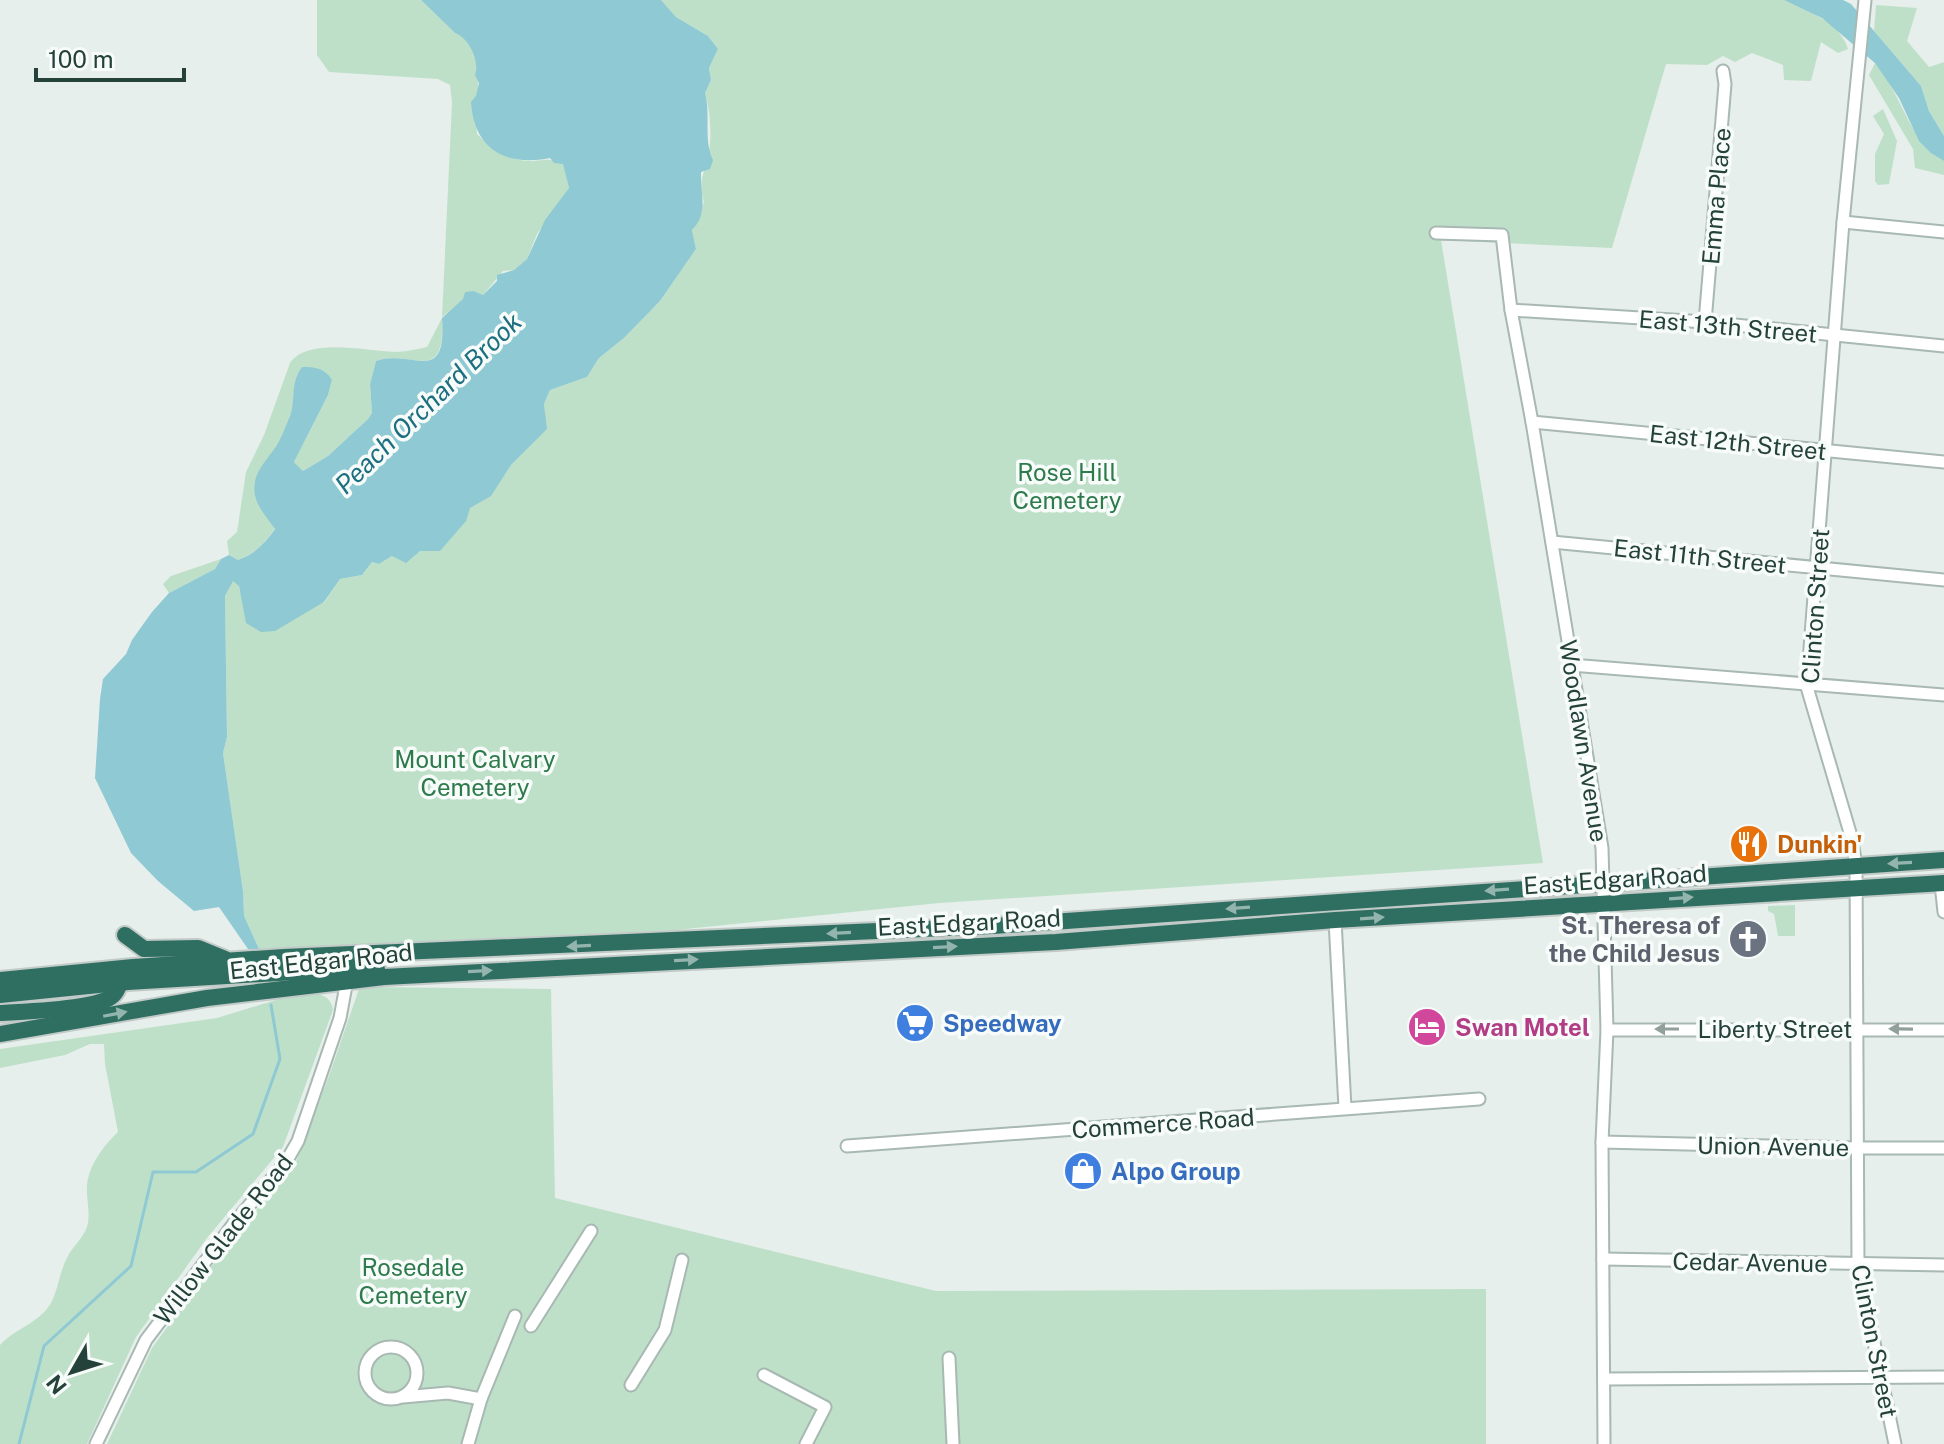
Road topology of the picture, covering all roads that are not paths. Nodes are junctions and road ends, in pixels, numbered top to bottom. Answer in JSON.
{"nodes":[{"id":1,"x":1865,"y":0,"type":"edge"},
{"id":2,"x":1723,"y":71,"type":"dead end"},
{"id":3,"x":1843,"y":222,"type":"junction"},
{"id":4,"x":1944,"y":232,"type":"edge"},
{"id":5,"x":1436,"y":233,"type":"dead end"},
{"id":6,"x":1511,"y":310,"type":"junction"},
{"id":7,"x":1705,"y":322,"type":"junction"},
{"id":8,"x":1836,"y":335,"type":"junction"},
{"id":9,"x":1944,"y":346,"type":"edge"},
{"id":10,"x":1532,"y":422,"type":"junction"},
{"id":11,"x":1826,"y":450,"type":"junction"},
{"id":12,"x":1944,"y":462,"type":"edge"},
{"id":13,"x":1552,"y":542,"type":"junction"},
{"id":14,"x":1817,"y":568,"type":"junction"},
{"id":15,"x":1944,"y":580,"type":"edge"},
{"id":16,"x":1571,"y":665,"type":"junction"},
{"id":17,"x":1807,"y":684,"type":"junction"},
{"id":18,"x":1944,"y":695,"type":"edge"},
{"id":19,"x":1944,"y":860,"type":"edge"},
{"id":20,"x":1856,"y":865,"type":"junction"},
{"id":21,"x":1603,"y":882,"type":"junction"},
{"id":22,"x":1942,"y":884,"type":"edge"},
{"id":23,"x":1857,"y":887,"type":"junction"},
{"id":24,"x":1603,"y":904,"type":"junction"},
{"id":25,"x":1944,"y":912,"type":"edge"},
{"id":26,"x":1335,"y":920,"type":"junction"},
{"id":27,"x":125,"y":935,"type":"dead end"},
{"id":28,"x":230,"y":961,"type":"junction"},
{"id":29,"x":436,"y":974,"type":"junction"},
{"id":30,"x":122,"y":975,"type":"junction"},
{"id":31,"x":0,"y":980,"type":"edge"},
{"id":32,"x":347,"y":980,"type":"junction"},
{"id":33,"x":0,"y":995,"type":"edge"},
{"id":34,"x":0,"y":1016,"type":"edge"},
{"id":35,"x":38,"y":1028,"type":"junction"},
{"id":36,"x":1857,"y":1028,"type":"junction"},
{"id":37,"x":1607,"y":1030,"type":"junction"},
{"id":38,"x":1944,"y":1030,"type":"edge"},
{"id":39,"x":0,"y":1034,"type":"edge"},
{"id":40,"x":0,"y":1042,"type":"edge"},
{"id":41,"x":1479,"y":1099,"type":"dead end"},
{"id":42,"x":1345,"y":1108,"type":"junction"},
{"id":43,"x":1602,"y":1142,"type":"junction"},
{"id":44,"x":847,"y":1146,"type":"dead end"},
{"id":45,"x":1857,"y":1148,"type":"junction"},
{"id":46,"x":1944,"y":1148,"type":"edge"},
{"id":47,"x":591,"y":1231,"type":"dead end"},
{"id":48,"x":1603,"y":1259,"type":"junction"},
{"id":49,"x":682,"y":1260,"type":"dead end"},
{"id":50,"x":1858,"y":1265,"type":"junction"},
{"id":51,"x":1944,"y":1265,"type":"edge"},
{"id":52,"x":515,"y":1316,"type":"dead end"},
{"id":53,"x":531,"y":1326,"type":"dead end"},
{"id":54,"x":949,"y":1358,"type":"dead end"},
{"id":55,"x":764,"y":1375,"type":"dead end"},
{"id":56,"x":1882,"y":1377,"type":"junction"},
{"id":57,"x":1944,"y":1377,"type":"edge"},
{"id":58,"x":1604,"y":1379,"type":"junction"},
{"id":59,"x":631,"y":1385,"type":"dead end"},
{"id":60,"x":403,"y":1397,"type":"junction"},
{"id":61,"x":481,"y":1399,"type":"junction"},
{"id":62,"x":96,"y":1444,"type":"edge"},
{"id":63,"x":468,"y":1444,"type":"edge"},
{"id":64,"x":806,"y":1444,"type":"edge"},
{"id":65,"x":953,"y":1444,"type":"edge"},
{"id":66,"x":1604,"y":1444,"type":"edge"},
{"id":67,"x":1895,"y":1444,"type":"edge"}],
"edges":[{"from":1,"to":3,"type":"street","name":"Clinton Street"},
{"from":2,"to":7,"type":"street","name":"Emma Place"},
{"from":3,"to":4,"type":"street"},
{"from":3,"to":8,"type":"street","name":"Clinton Street"},
{"from":5,"to":6,"type":"street","name":"Woodlawn Avenue"},
{"from":6,"to":7,"type":"street","name":"East 13th Street"},
{"from":6,"to":10,"type":"street","name":"Woodlawn Avenue"},
{"from":7,"to":8,"type":"street","name":"East 13th Street"},
{"from":8,"to":9,"type":"street","name":"East 13th Street"},
{"from":8,"to":11,"type":"street","name":"Clinton Street"},
{"from":10,"to":11,"type":"street","name":"East 12th Street"},
{"from":10,"to":13,"type":"street","name":"Woodlawn Avenue"},
{"from":11,"to":12,"type":"street","name":"East 12th Street"},
{"from":11,"to":14,"type":"street","name":"Clinton Street"},
{"from":13,"to":14,"type":"street","name":"East 11th Street"},
{"from":13,"to":16,"type":"street","name":"Woodlawn Avenue"},
{"from":14,"to":15,"type":"street","name":"East 11th Street"},
{"from":14,"to":17,"type":"street","name":"Clinton Street"},
{"from":16,"to":17,"type":"street"},
{"from":16,"to":21,"type":"street","name":"Woodlawn Avenue"},
{"from":17,"to":18,"type":"street"},
{"from":17,"to":20,"type":"street","name":"Clinton Street"},
{"from":19,"to":20,"type":"highway","one_way":true},
{"from":20,"to":21,"type":"highway","name":"East Edgar Road"},
{"from":20,"to":23,"type":"street","name":"Clinton Street"},
{"from":21,"to":24,"type":"street","name":"Woodlawn Avenue"},
{"from":21,"to":28,"type":"highway","name":"East Edgar Road","one_way":true},
{"from":22,"to":23,"type":"highway","name":"East Edgar Road"},
{"from":22,"to":25,"type":"street"},
{"from":24,"to":23,"type":"highway","name":"East Edgar Road","one_way":true},
{"from":23,"to":36,"type":"street","name":"Clinton Street"},
{"from":26,"to":24,"type":"highway","name":"East Edgar Road","one_way":true},
{"from":24,"to":37,"type":"street","name":"Woodlawn Avenue"},
{"from":29,"to":26,"type":"highway","name":"East Edgar Road","one_way":true},
{"from":26,"to":42,"type":"street"},
{"from":27,"to":28,"type":"highway"},
{"from":28,"to":30,"type":"highway","name":"East Edgar Road"},
{"from":29,"to":30,"type":"highway"},
{"from":29,"to":32,"type":"highway","name":"East Edgar Road"},
{"from":30,"to":31,"type":"highway","name":"East Edgar Road"},
{"from":30,"to":33,"type":"highway"},
{"from":30,"to":34,"type":"highway"},
{"from":35,"to":32,"type":"highway","name":"East Edgar Road","one_way":true},
{"from":32,"to":62,"type":"street","name":"Willow Glade Road"},
{"from":35,"to":39,"type":"highway","name":"East Edgar Road"},
{"from":35,"to":40,"type":"highway"},
{"from":36,"to":37,"type":"street","name":"Liberty Street","one_way":true},
{"from":38,"to":36,"type":"street","name":"Liberty Street","one_way":true},
{"from":36,"to":45,"type":"street","name":"Clinton Street"},
{"from":37,"to":43,"type":"street","name":"Woodlawn Avenue"},
{"from":41,"to":42,"type":"street","name":"Commerce Road"},
{"from":42,"to":44,"type":"street","name":"Commerce Road"},
{"from":43,"to":45,"type":"street","name":"Union Avenue"},
{"from":43,"to":48,"type":"street","name":"Woodlawn Avenue"},
{"from":45,"to":46,"type":"street","name":"Union Avenue"},
{"from":45,"to":50,"type":"street","name":"Clinton Street"},
{"from":47,"to":53,"type":"street"},
{"from":48,"to":50,"type":"street","name":"Cedar Avenue"},
{"from":48,"to":58,"type":"street","name":"Woodlawn Avenue"},
{"from":49,"to":59,"type":"street"},
{"from":50,"to":51,"type":"street","name":"Cedar Avenue"},
{"from":50,"to":56,"type":"street","name":"Clinton Street"},
{"from":52,"to":61,"type":"street"},
{"from":54,"to":65,"type":"street"},
{"from":55,"to":64,"type":"street"},
{"from":56,"to":57,"type":"street"},
{"from":56,"to":58,"type":"street"},
{"from":56,"to":67,"type":"street","name":"Clinton Street"},
{"from":58,"to":66,"type":"street","name":"Woodlawn Avenue"},
{"from":60,"to":60,"type":"street"},
{"from":60,"to":61,"type":"street"},
{"from":61,"to":63,"type":"street"}]}
